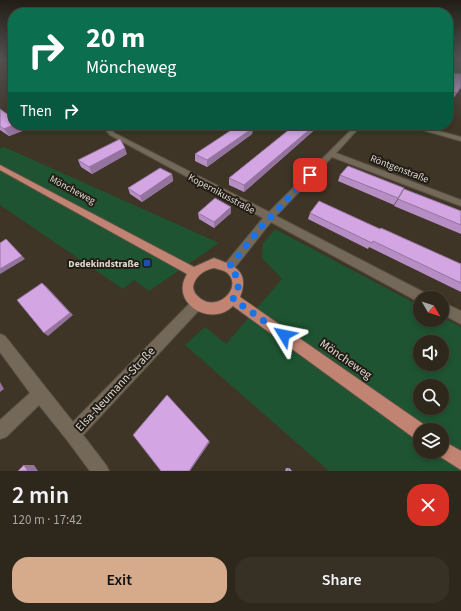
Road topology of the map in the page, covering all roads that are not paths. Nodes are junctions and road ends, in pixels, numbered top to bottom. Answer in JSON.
{"nodes":[{"id":1,"x":111,"y":130,"type":"edge"},
{"id":2,"x":351,"y":130,"type":"edge"},
{"id":3,"x":426,"y":130,"type":"edge"},
{"id":4,"x":461,"y":140,"type":"edge"},
{"id":5,"x":330,"y":154,"type":"junction"},
{"id":6,"x":0,"y":167,"type":"edge"},
{"id":7,"x":461,"y":203,"type":"edge"},
{"id":8,"x":269,"y":218,"type":"junction"},
{"id":9,"x":229,"y":267,"type":"junction"},
{"id":10,"x":194,"y":272,"type":"junction"},
{"id":11,"x":413,"y":292,"type":"edge"},
{"id":12,"x":233,"y":299,"type":"junction"},
{"id":13,"x":197,"y":304,"type":"junction"},
{"id":14,"x":449,"y":312,"type":"edge"},
{"id":15,"x":461,"y":318,"type":"edge"},
{"id":16,"x":0,"y":341,"type":"edge"},
{"id":17,"x":40,"y":394,"type":"junction"},
{"id":18,"x":413,"y":427,"type":"edge"},
{"id":19,"x":0,"y":431,"type":"edge"},
{"id":20,"x":73,"y":434,"type":"junction"},
{"id":21,"x":449,"y":453,"type":"edge"},
{"id":22,"x":461,"y":461,"type":"edge"},
{"id":23,"x":100,"y":471,"type":"edge"}],
"edges":[{"from":1,"to":8,"type":"street","name":"Kopernikusstraße"},
{"from":2,"to":5,"type":"street"},
{"from":3,"to":4,"type":"street"},
{"from":5,"to":7,"type":"street","name":"Röntgenstraße"},
{"from":5,"to":8,"type":"street"},
{"from":6,"to":10,"type":"main road","name":"Möncheweg"},
{"from":8,"to":9,"type":"street"},
{"from":8,"to":11,"type":"street","name":"Kopernikusstraße"},
{"from":9,"to":10,"type":"main road"},
{"from":9,"to":12,"type":"main road"},
{"from":10,"to":13,"type":"main road"},
{"from":12,"to":13,"type":"main road"},
{"from":12,"to":18,"type":"main road","name":"Möncheweg"},
{"from":13,"to":20,"type":"street","name":"Elsa-Neumann-Straße"},
{"from":14,"to":15,"type":"street"},
{"from":16,"to":17,"type":"street","name":"Elsa-Neumann-Straße"},
{"from":17,"to":19,"type":"street"},
{"from":17,"to":20,"type":"street","name":"Elsa-Neumann-Straße"},
{"from":20,"to":23,"type":"street"},
{"from":21,"to":22,"type":"main road"}]}
